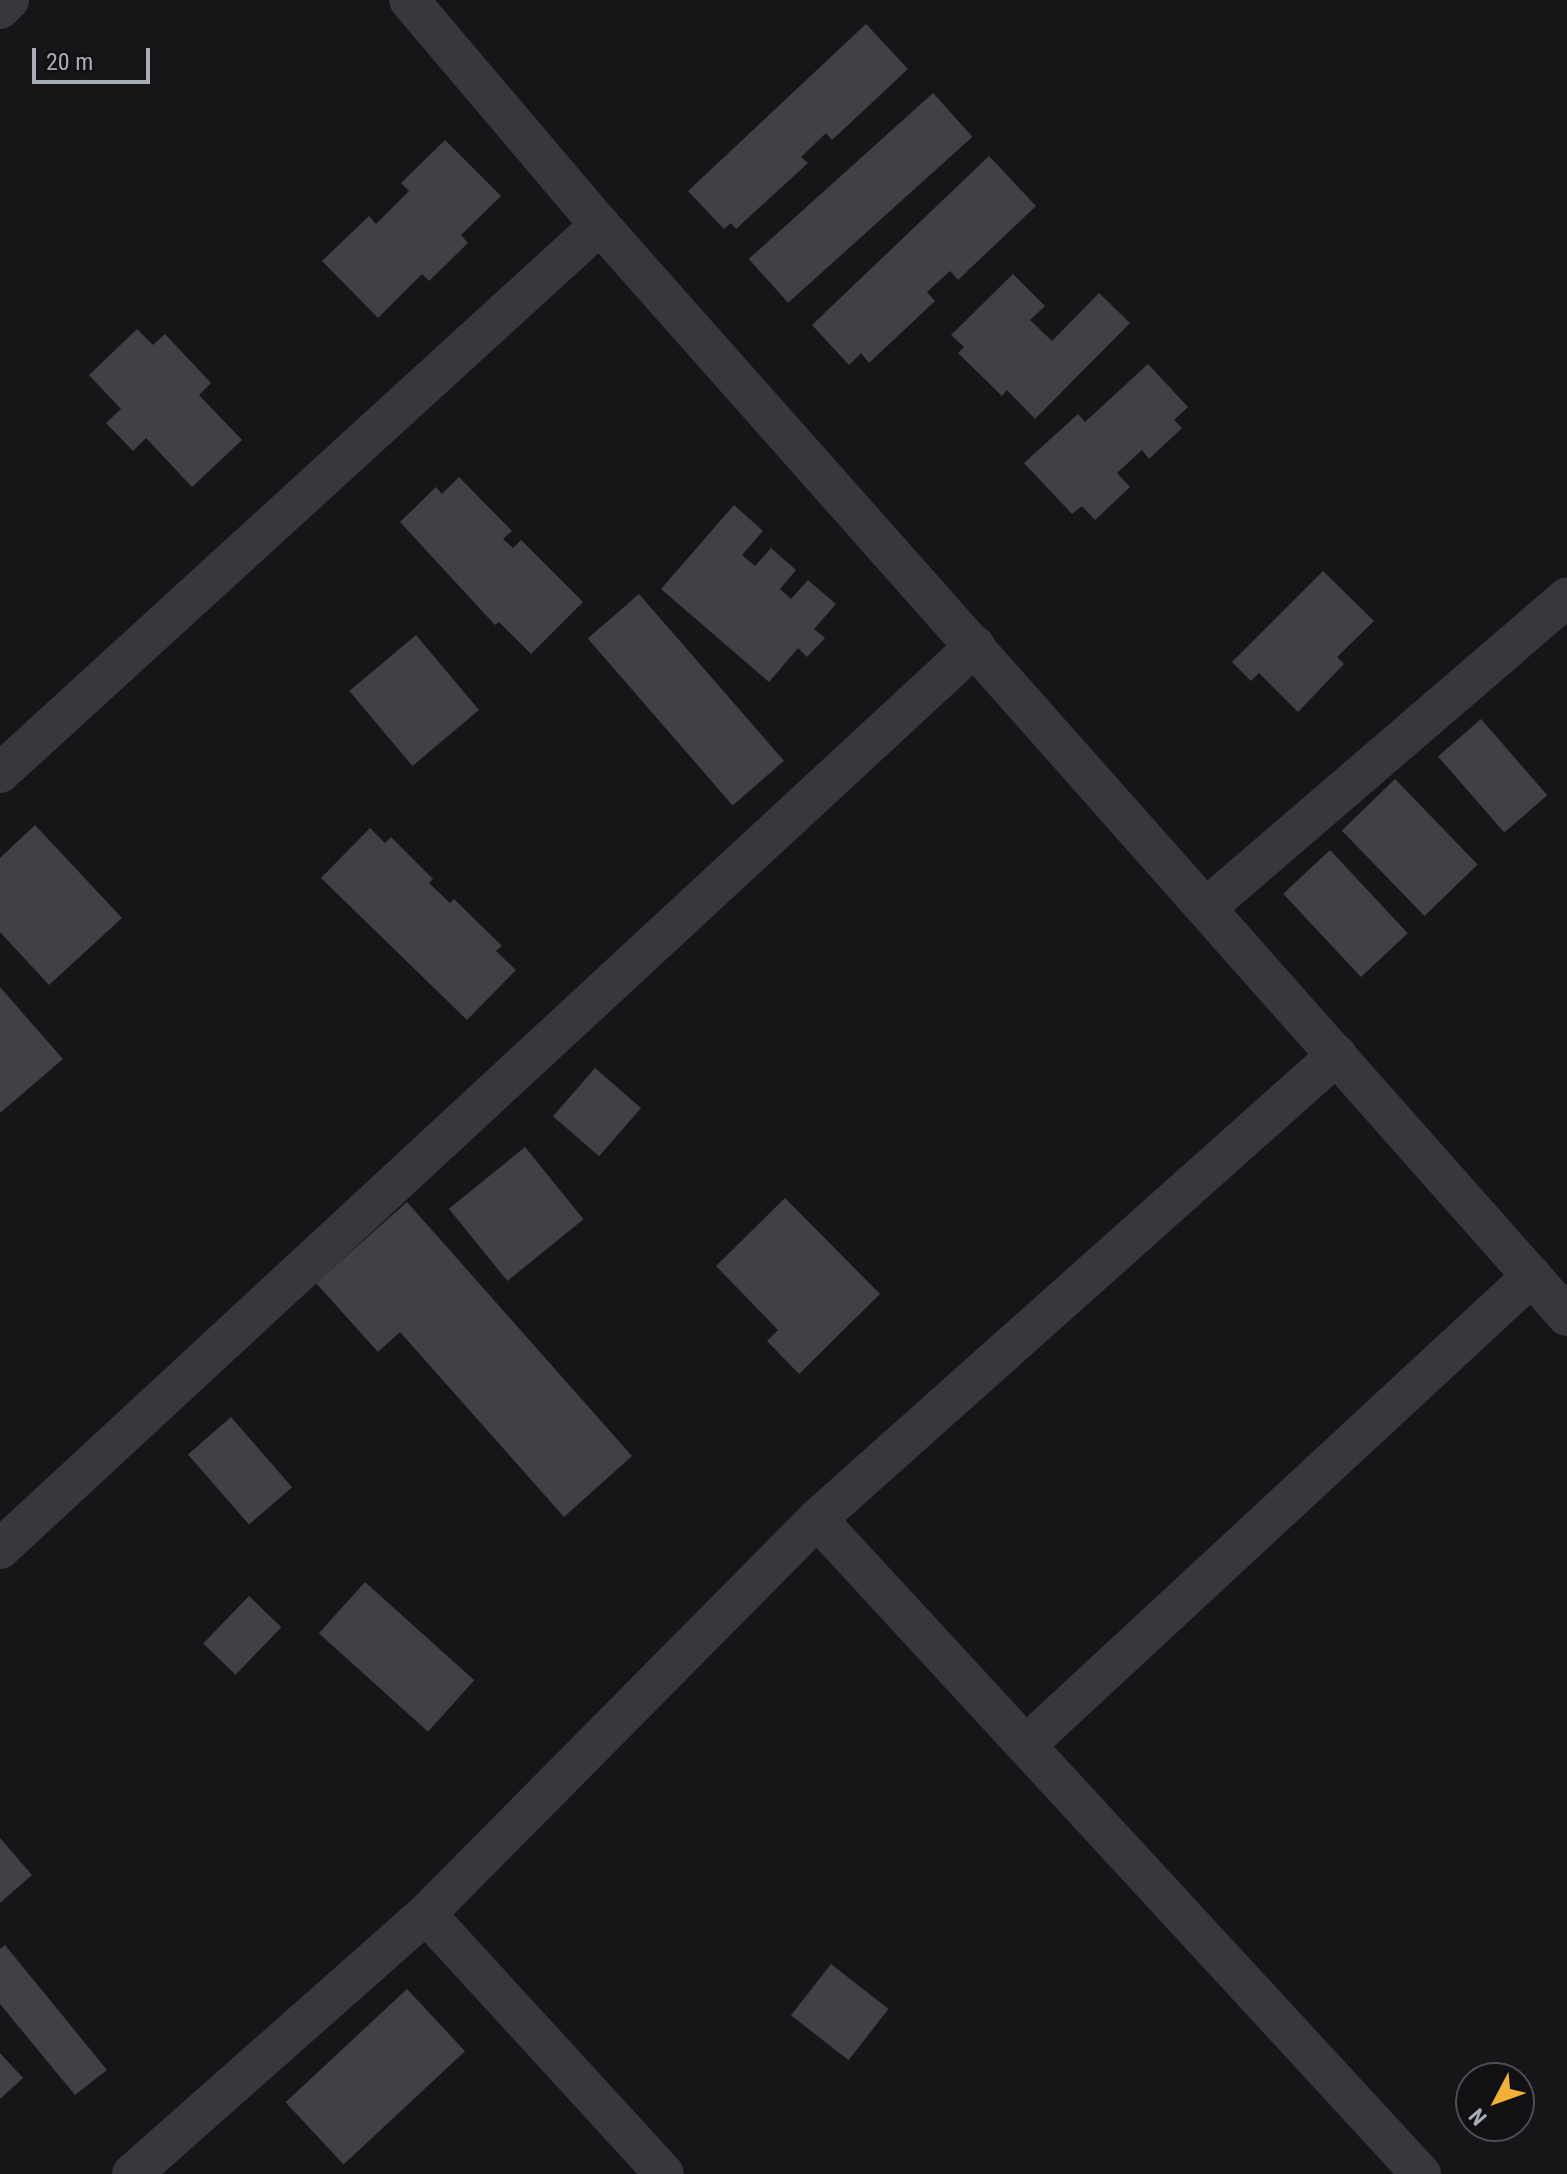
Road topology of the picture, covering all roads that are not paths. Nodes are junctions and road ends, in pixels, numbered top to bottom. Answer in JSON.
{"nodes":[{"id":1,"x":9,"y":0,"type":"edge"},
{"id":2,"x":409,"y":0,"type":"edge"},
{"id":3,"x":0,"y":9,"type":"edge"},
{"id":4,"x":600,"y":225,"type":"junction"},
{"id":5,"x":1567,"y":598,"type":"edge"},
{"id":6,"x":975,"y":646,"type":"junction"},
{"id":7,"x":0,"y":773,"type":"edge"},
{"id":8,"x":1206,"y":908,"type":"junction"},
{"id":9,"x":1337,"y":1055,"type":"junction"},
{"id":10,"x":1532,"y":1276,"type":"junction"},
{"id":11,"x":1567,"y":1316,"type":"edge"},
{"id":12,"x":817,"y":1519,"type":"junction"},
{"id":13,"x":7,"y":1528,"type":"edge"},
{"id":14,"x":1026,"y":1745,"type":"junction"},
{"id":15,"x":426,"y":1914,"type":"junction"},
{"id":16,"x":132,"y":2174,"type":"edge"},
{"id":17,"x":664,"y":2174,"type":"edge"},
{"id":18,"x":1421,"y":2174,"type":"edge"}],
"edges":[{"from":1,"to":3,"type":"street"},
{"from":2,"to":4,"type":"street"},
{"from":4,"to":6,"type":"street"},
{"from":4,"to":7,"type":"street"},
{"from":5,"to":8,"type":"street"},
{"from":6,"to":8,"type":"street"},
{"from":6,"to":13,"type":"street"},
{"from":8,"to":9,"type":"street"},
{"from":9,"to":10,"type":"street"},
{"from":9,"to":12,"type":"street"},
{"from":10,"to":11,"type":"street"},
{"from":10,"to":14,"type":"street"},
{"from":12,"to":14,"type":"street"},
{"from":12,"to":15,"type":"street"},
{"from":14,"to":18,"type":"street"},
{"from":15,"to":16,"type":"street"},
{"from":15,"to":17,"type":"street"}]}
